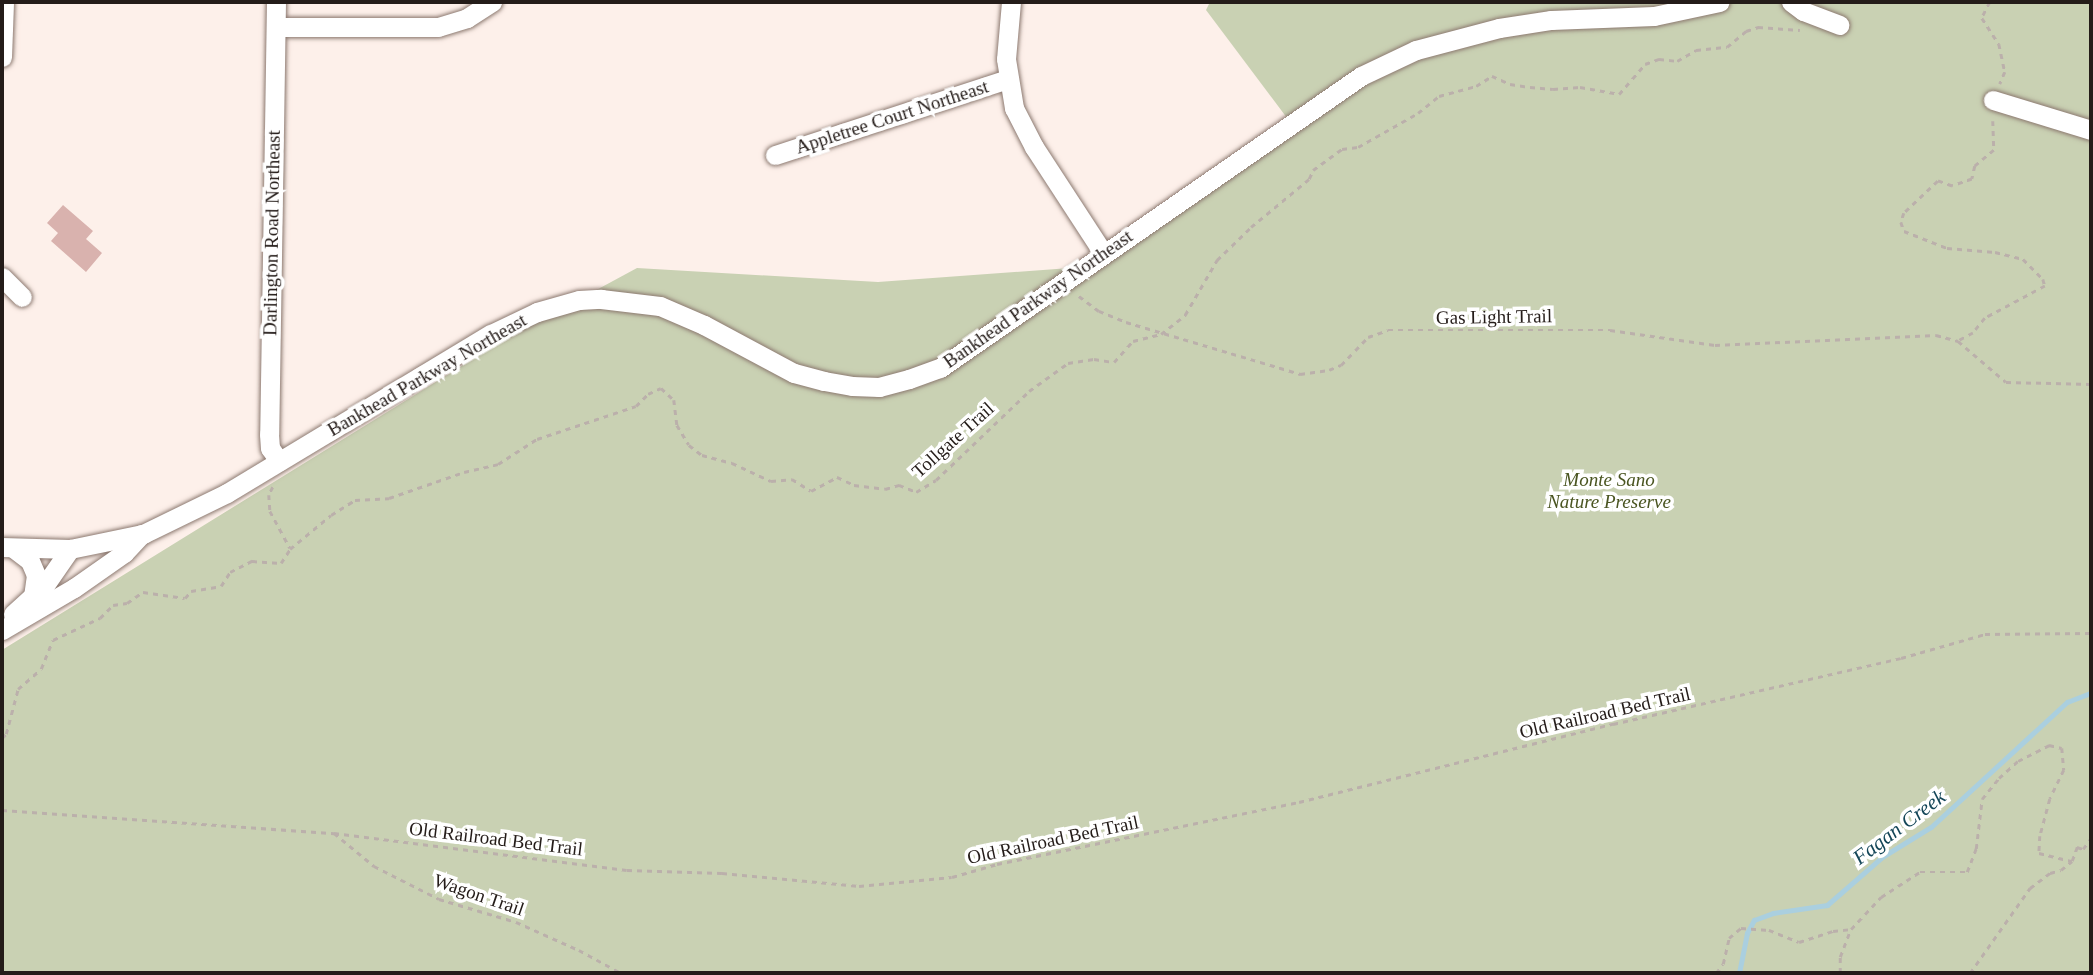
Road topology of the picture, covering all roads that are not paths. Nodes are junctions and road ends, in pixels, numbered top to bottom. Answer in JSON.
{"nodes":[{"id":1,"x":4,"y":2,"type":"edge"},
{"id":2,"x":276,"y":2,"type":"edge"},
{"id":3,"x":492,"y":2,"type":"edge"},
{"id":4,"x":1011,"y":2,"type":"edge"},
{"id":5,"x":1720,"y":2,"type":"edge"},
{"id":6,"x":1791,"y":2,"type":"edge"},
{"id":7,"x":1839,"y":25,"type":"dead end"},
{"id":8,"x":276,"y":27,"type":"junction"},
{"id":9,"x":2,"y":57,"type":"edge"},
{"id":10,"x":1008,"y":79,"type":"junction"},
{"id":11,"x":1993,"y":100,"type":"road end"},
{"id":12,"x":2091,"y":130,"type":"edge"},
{"id":13,"x":775,"y":155,"type":"dead end"},
{"id":14,"x":1103,"y":253,"type":"junction"},
{"id":15,"x":2,"y":277,"type":"edge"},
{"id":16,"x":22,"y":297,"type":"dead end"},
{"id":17,"x":274,"y":464,"type":"junction"},
{"id":18,"x":143,"y":534,"type":"junction"},
{"id":19,"x":7,"y":548,"type":"edge"},
{"id":20,"x":70,"y":550,"type":"junction"},
{"id":21,"x":74,"y":589,"type":"junction"},
{"id":22,"x":33,"y":596,"type":"junction"},
{"id":23,"x":2,"y":627,"type":"edge"}],
"edges":[{"from":1,"to":9,"type":"street"},
{"from":2,"to":8,"type":"street","name":"Darlington Road Northeast"},
{"from":3,"to":8,"type":"street"},
{"from":4,"to":10,"type":"street"},
{"from":5,"to":14,"type":"street","name":"Bankhead Parkway Northeast"},
{"from":6,"to":7,"type":"street"},
{"from":8,"to":17,"type":"street","name":"Darlington Road Northeast"},
{"from":10,"to":13,"type":"street","name":"Appletree Court Northeast"},
{"from":10,"to":14,"type":"street"},
{"from":11,"to":12,"type":"street"},
{"from":14,"to":17,"type":"street","name":"Bankhead Parkway Northeast"},
{"from":15,"to":16,"type":"street"},
{"from":17,"to":18,"type":"street","name":"Bankhead Parkway Northeast"},
{"from":18,"to":20,"type":"street","name":"Bankhead Parkway Northeast"},
{"from":18,"to":21,"type":"street"},
{"from":19,"to":20,"type":"street","name":"Bankhead Parkway Northeast"},
{"from":19,"to":22,"type":"street"},
{"from":20,"to":21,"type":"street"},
{"from":20,"to":22,"type":"street"},
{"from":21,"to":23,"type":"street"},
{"from":22,"to":23,"type":"street"}]}
